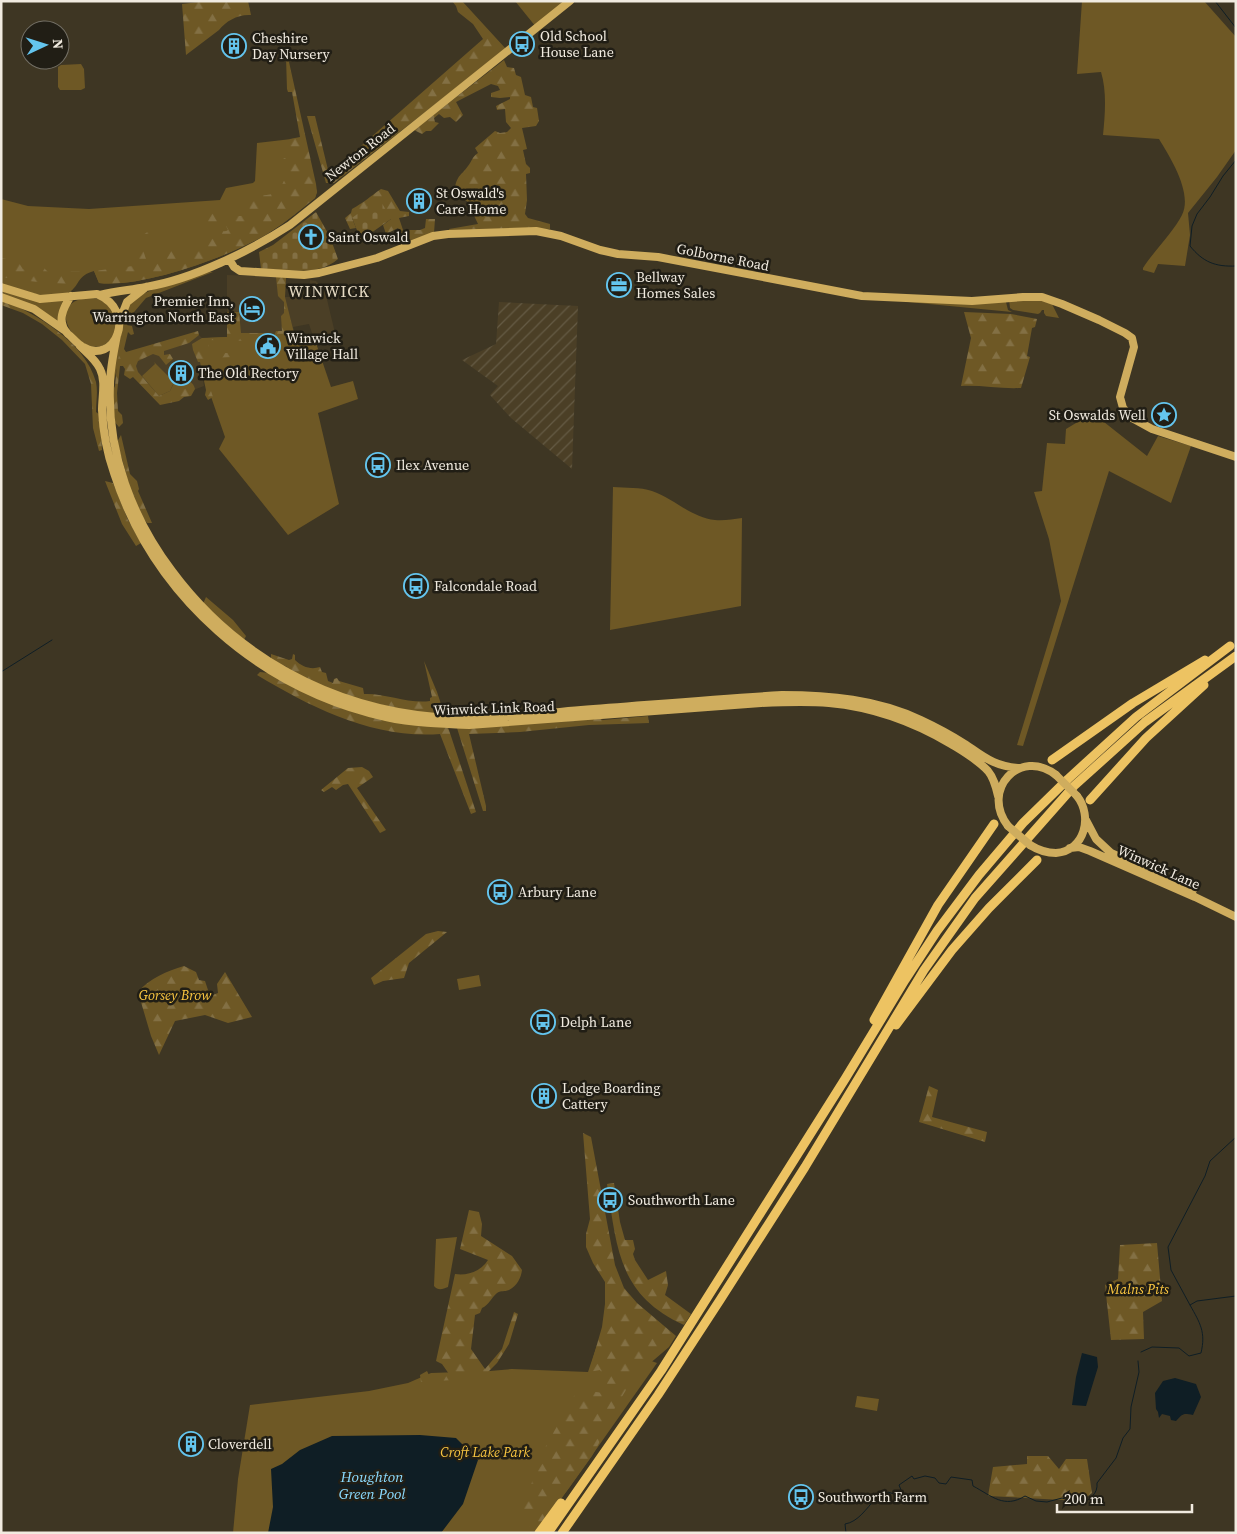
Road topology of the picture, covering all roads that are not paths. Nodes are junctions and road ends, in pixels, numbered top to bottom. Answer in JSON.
{"nodes":[{"id":1,"x":570,"y":1,"type":"edge"},
{"id":2,"x":228,"y":259,"type":"junction"},
{"id":3,"x":1,"y":287,"type":"edge"},
{"id":4,"x":146,"y":287,"type":"junction"},
{"id":5,"x":100,"y":295,"type":"junction"},
{"id":6,"x":71,"y":296,"type":"junction"},
{"id":7,"x":1,"y":297,"type":"edge"},
{"id":8,"x":120,"y":322,"type":"junction"},
{"id":9,"x":65,"y":331,"type":"junction"},
{"id":10,"x":117,"y":335,"type":"junction"},
{"id":11,"x":80,"y":346,"type":"junction"},
{"id":12,"x":1236,"y":457,"type":"edge"},
{"id":13,"x":1233,"y":645,"type":"edge"},
{"id":14,"x":1236,"y":656,"type":"edge"},
{"id":15,"x":966,"y":749,"type":"junction"},
{"id":16,"x":1052,"y":760,"type":"joint"},
{"id":17,"x":1031,"y":766,"type":"junction"},
{"id":18,"x":1020,"y":768,"type":"junction"},
{"id":19,"x":998,"y":796,"type":"junction"},
{"id":20,"x":1090,"y":800,"type":"joint"},
{"id":21,"x":999,"y":810,"type":"junction"},
{"id":22,"x":1086,"y":816,"type":"junction"},
{"id":23,"x":994,"y":824,"type":"joint"},
{"id":24,"x":1070,"y":848,"type":"junction"},
{"id":25,"x":1055,"y":853,"type":"junction"},
{"id":26,"x":1037,"y":860,"type":"joint"},
{"id":27,"x":1236,"y":911,"type":"edge"},
{"id":28,"x":1236,"y":917,"type":"edge"},
{"id":29,"x":880,"y":1042,"type":"junction"},
{"id":30,"x":846,"y":1079,"type":"junction"},
{"id":31,"x":661,"y":1370,"type":"junction"},
{"id":32,"x":573,"y":1497,"type":"junction"},
{"id":33,"x":540,"y":1533,"type":"edge"},
{"id":34,"x":548,"y":1533,"type":"edge"},
{"id":35,"x":562,"y":1533,"type":"edge"}],
"edges":[{"from":1,"to":2,"type":"main road","name":"Newton Road"},
{"from":2,"to":4,"type":"main road","name":"Newton Road"},
{"from":2,"to":12,"type":"main road","name":"Golborne Road"},
{"from":3,"to":6,"type":"main road"},
{"from":4,"to":5,"type":"main road","name":"Newton Road"},
{"from":4,"to":8,"type":"main road","name":"Newton Road"},
{"from":5,"to":6,"type":"main road"},
{"from":5,"to":8,"type":"main road"},
{"from":6,"to":9,"type":"main road"},
{"from":7,"to":9,"type":"main road"},
{"from":8,"to":10,"type":"main road"},
{"from":9,"to":11,"type":"main road"},
{"from":10,"to":11,"type":"main road"},
{"from":10,"to":15,"type":"main road","name":"Winwick Link Road"},
{"from":11,"to":15,"type":"main road","name":"Winwick Link Road"},
{"from":13,"to":16,"type":"highway"},
{"from":13,"to":30,"type":"highway"},
{"from":14,"to":20,"type":"highway"},
{"from":14,"to":29,"type":"highway"},
{"from":15,"to":18,"type":"main road","name":"Winwick Link Road"},
{"from":15,"to":19,"type":"main road","name":"Winwick Link Road"},
{"from":16,"to":17,"type":"main road"},
{"from":17,"to":18,"type":"main road"},
{"from":17,"to":22,"type":"main road","bridge":true},
{"from":18,"to":19,"type":"main road"},
{"from":19,"to":21,"type":"main road"},
{"from":20,"to":22,"type":"main road"},
{"from":21,"to":23,"type":"main road"},
{"from":21,"to":25,"type":"main road","bridge":true},
{"from":22,"to":24,"type":"main road"},
{"from":22,"to":27,"type":"main road","name":"Winwick Lane"},
{"from":23,"to":30,"type":"highway"},
{"from":24,"to":25,"type":"main road"},
{"from":24,"to":28,"type":"main road","name":"Winwick Lane"},
{"from":25,"to":26,"type":"main road"},
{"from":26,"to":29,"type":"highway"},
{"from":29,"to":35,"type":"highway"},
{"from":30,"to":31,"type":"highway"},
{"from":31,"to":32,"type":"highway"},
{"from":31,"to":33,"type":"highway"},
{"from":32,"to":33,"type":"highway"},
{"from":32,"to":34,"type":"highway"}]}
